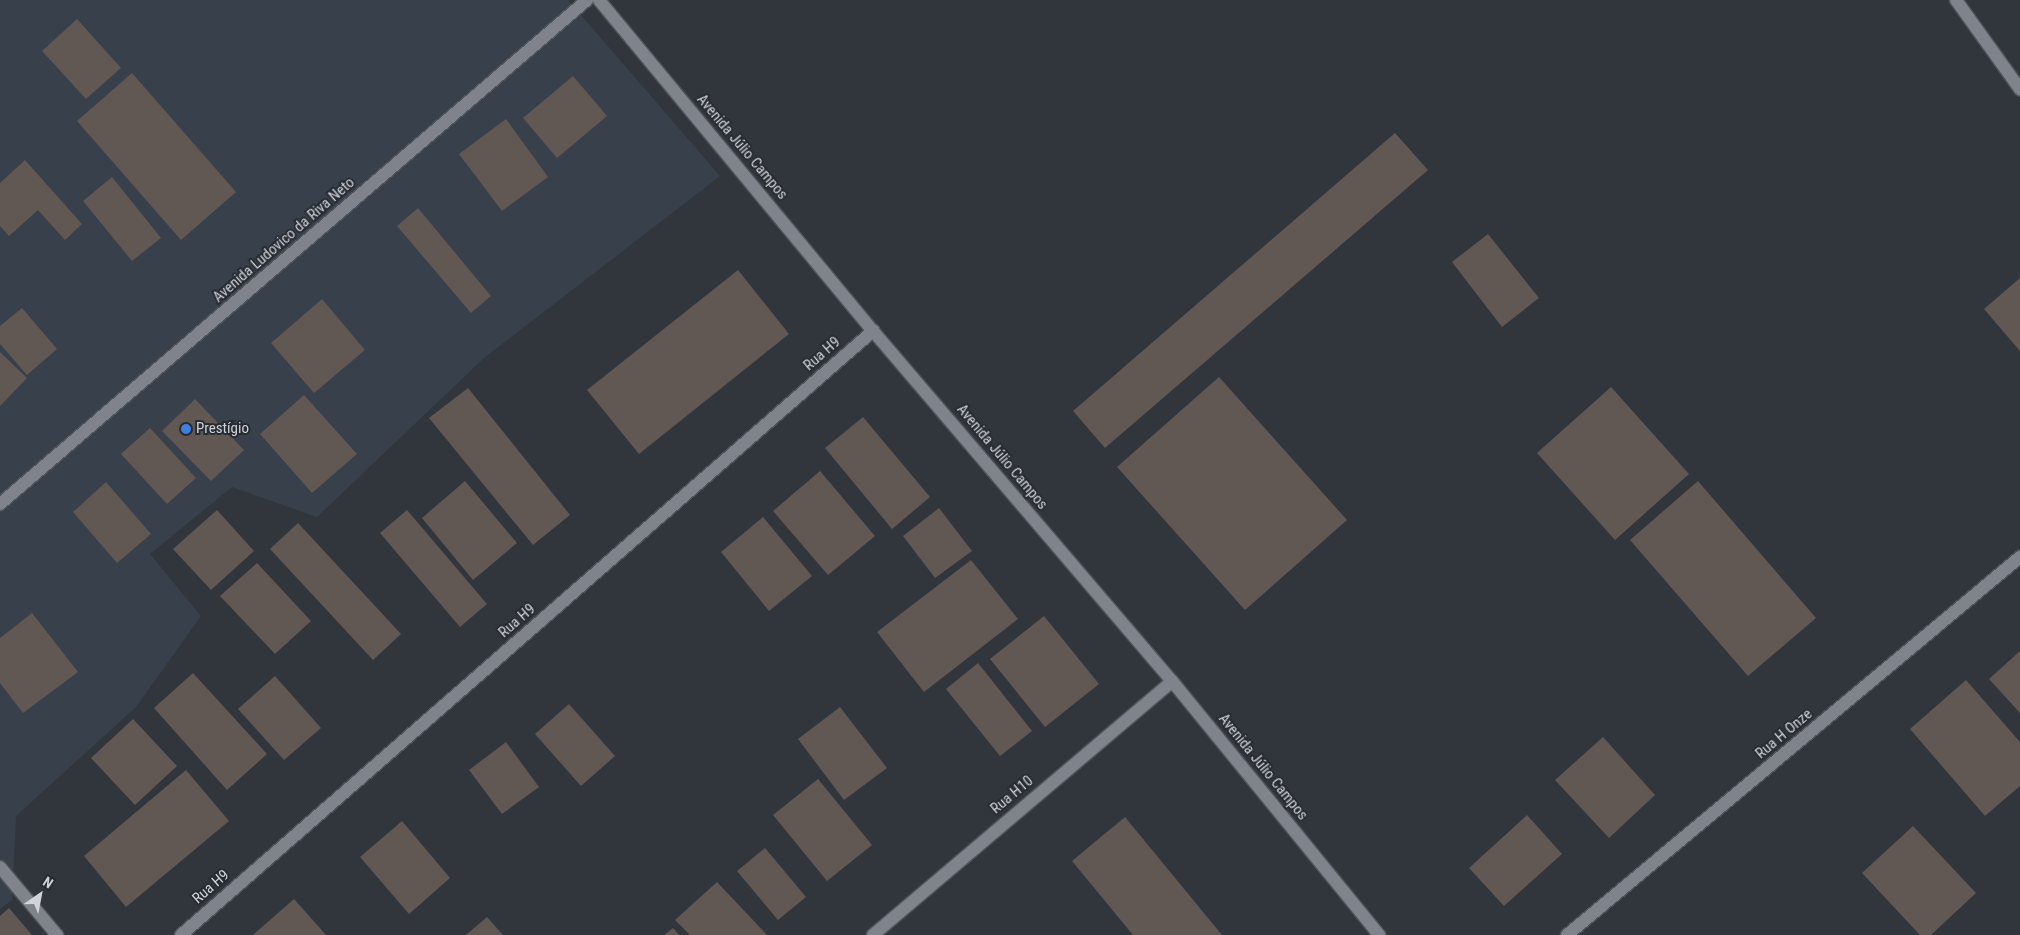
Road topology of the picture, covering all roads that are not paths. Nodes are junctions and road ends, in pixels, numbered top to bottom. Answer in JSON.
{"nodes":[{"id":1,"x":587,"y":0,"type":"edge"},
{"id":2,"x":599,"y":0,"type":"edge"},
{"id":3,"x":1956,"y":0,"type":"edge"},
{"id":4,"x":2020,"y":89,"type":"edge"},
{"id":5,"x":873,"y":331,"type":"junction"},
{"id":6,"x":0,"y":504,"type":"edge"},
{"id":7,"x":2020,"y":557,"type":"edge"},
{"id":8,"x":1172,"y":680,"type":"junction"},
{"id":9,"x":0,"y":867,"type":"edge"},
{"id":10,"x":57,"y":935,"type":"edge"},
{"id":11,"x":181,"y":935,"type":"edge"},
{"id":12,"x":873,"y":935,"type":"edge"},
{"id":13,"x":1379,"y":935,"type":"edge"},
{"id":14,"x":1566,"y":935,"type":"edge"}],
"edges":[{"from":1,"to":6,"type":"street","name":"Avenida Ludovico da Riva Neto"},
{"from":2,"to":5,"type":"street","name":"Avenida Júlio Campos"},
{"from":3,"to":4,"type":"street"},
{"from":5,"to":8,"type":"street","name":"Avenida Júlio Campos"},
{"from":5,"to":11,"type":"street","name":"Rua H9"},
{"from":7,"to":14,"type":"street","name":"Rua H Onze"},
{"from":8,"to":12,"type":"street","name":"Rua H10"},
{"from":8,"to":13,"type":"street","name":"Avenida Júlio Campos"},
{"from":9,"to":10,"type":"street"}]}
